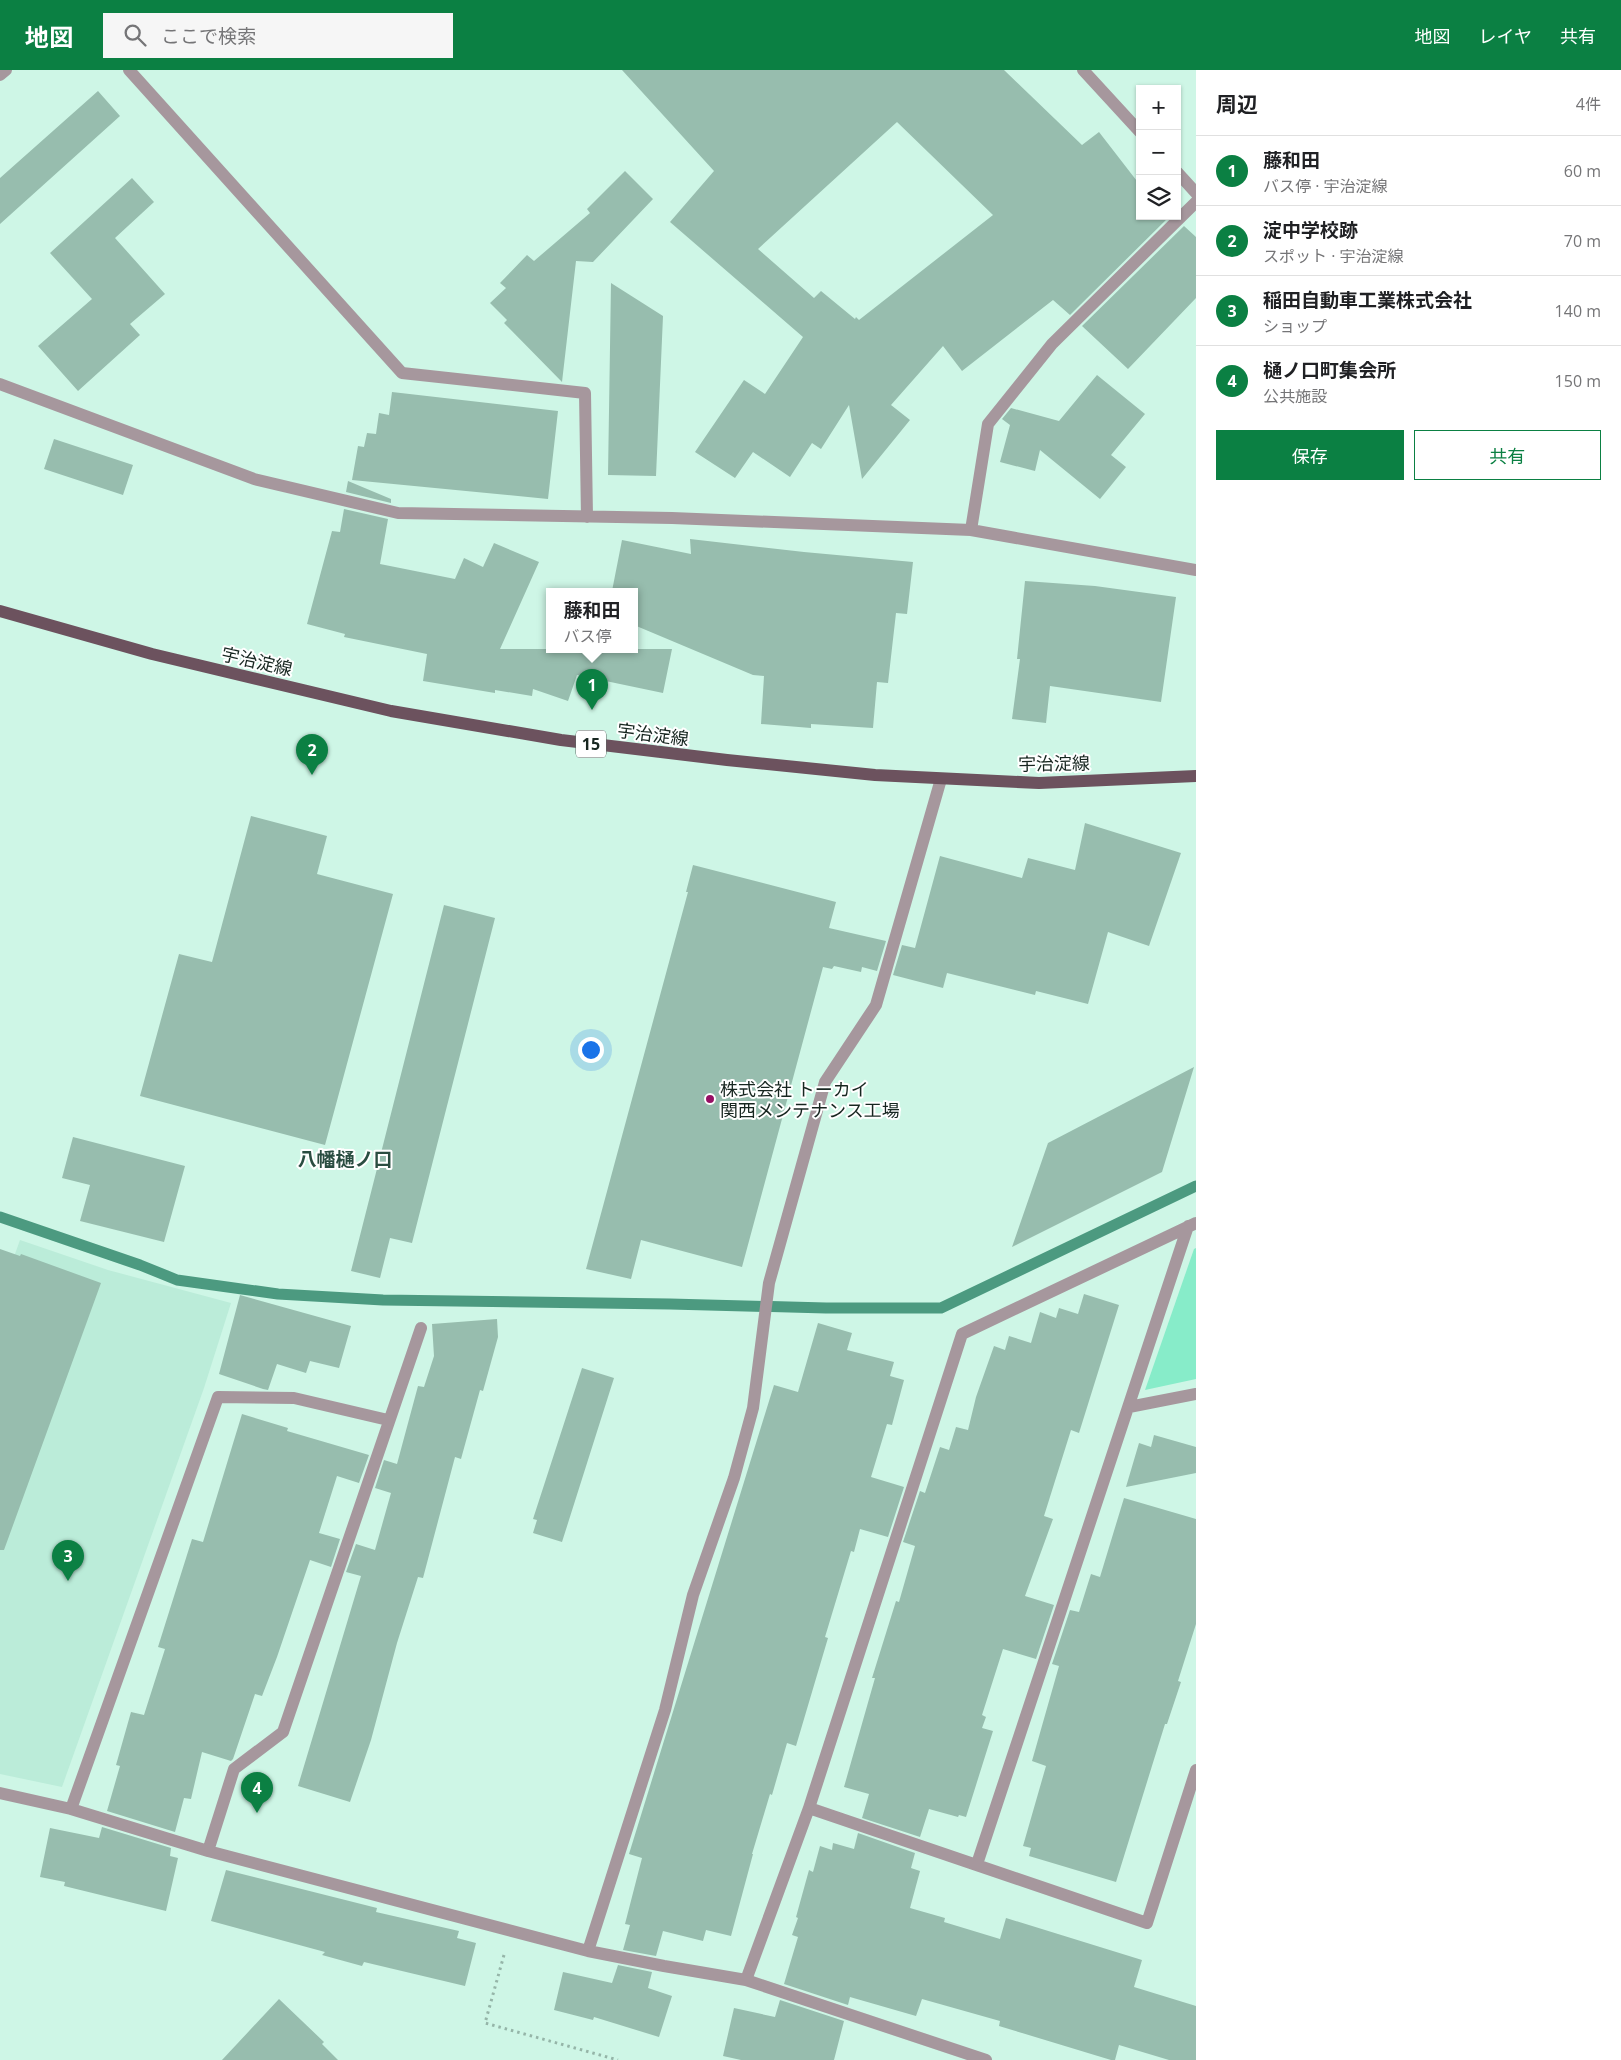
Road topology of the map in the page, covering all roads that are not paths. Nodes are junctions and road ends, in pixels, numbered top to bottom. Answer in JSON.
{"nodes":[{"id":1,"x":6,"y":70,"type":"edge"},
{"id":2,"x":129,"y":70,"type":"edge"},
{"id":3,"x":1083,"y":70,"type":"edge"},
{"id":4,"x":0,"y":76,"type":"edge"},
{"id":5,"x":1138,"y":130,"type":"edge"},
{"id":6,"x":1180,"y":175,"type":"edge"},
{"id":7,"x":1196,"y":193,"type":"edge"},
{"id":8,"x":1196,"y":202,"type":"edge"},
{"id":9,"x":0,"y":384,"type":"edge"},
{"id":10,"x":587,"y":517,"type":"junction"},
{"id":11,"x":971,"y":530,"type":"junction"},
{"id":12,"x":1196,"y":570,"type":"edge"},
{"id":13,"x":0,"y":611,"type":"edge"},
{"id":14,"x":1196,"y":776,"type":"edge"},
{"id":15,"x":941,"y":779,"type":"junction"},
{"id":16,"x":1192,"y":1224,"type":"edge"},
{"id":17,"x":421,"y":1328,"type":"dead end"},
{"id":18,"x":1196,"y":1394,"type":"edge"},
{"id":19,"x":1129,"y":1407,"type":"junction"},
{"id":20,"x":388,"y":1420,"type":"junction"},
{"id":21,"x":1196,"y":1770,"type":"edge"},
{"id":22,"x":0,"y":1792,"type":"edge"},
{"id":23,"x":809,"y":1808,"type":"junction"},
{"id":24,"x":71,"y":1809,"type":"junction"},
{"id":25,"x":208,"y":1851,"type":"junction"},
{"id":26,"x":977,"y":1864,"type":"junction"},
{"id":27,"x":588,"y":1951,"type":"junction"},
{"id":28,"x":746,"y":1980,"type":"junction"},
{"id":29,"x":986,"y":2060,"type":"edge"}],
"edges":[{"from":1,"to":4,"type":"street"},
{"from":2,"to":10,"type":"street"},
{"from":3,"to":5,"type":"street"},
{"from":6,"to":7,"type":"street"},
{"from":8,"to":11,"type":"street"},
{"from":9,"to":10,"type":"street"},
{"from":10,"to":11,"type":"street"},
{"from":11,"to":12,"type":"street"},
{"from":13,"to":15,"type":"main road","name":"宇治淀線","number":"15"},
{"from":14,"to":15,"type":"main road","name":"宇治淀線","number":"15"},
{"from":15,"to":27,"type":"street"},
{"from":16,"to":19,"type":"street"},
{"from":16,"to":23,"type":"street"},
{"from":17,"to":20,"type":"street"},
{"from":18,"to":19,"type":"street"},
{"from":19,"to":26,"type":"street"},
{"from":20,"to":24,"type":"street"},
{"from":20,"to":25,"type":"street"},
{"from":21,"to":26,"type":"street"},
{"from":22,"to":24,"type":"street"},
{"from":23,"to":26,"type":"street"},
{"from":23,"to":28,"type":"street"},
{"from":24,"to":25,"type":"street"},
{"from":25,"to":27,"type":"street"},
{"from":27,"to":28,"type":"street"},
{"from":28,"to":29,"type":"street"}]}
